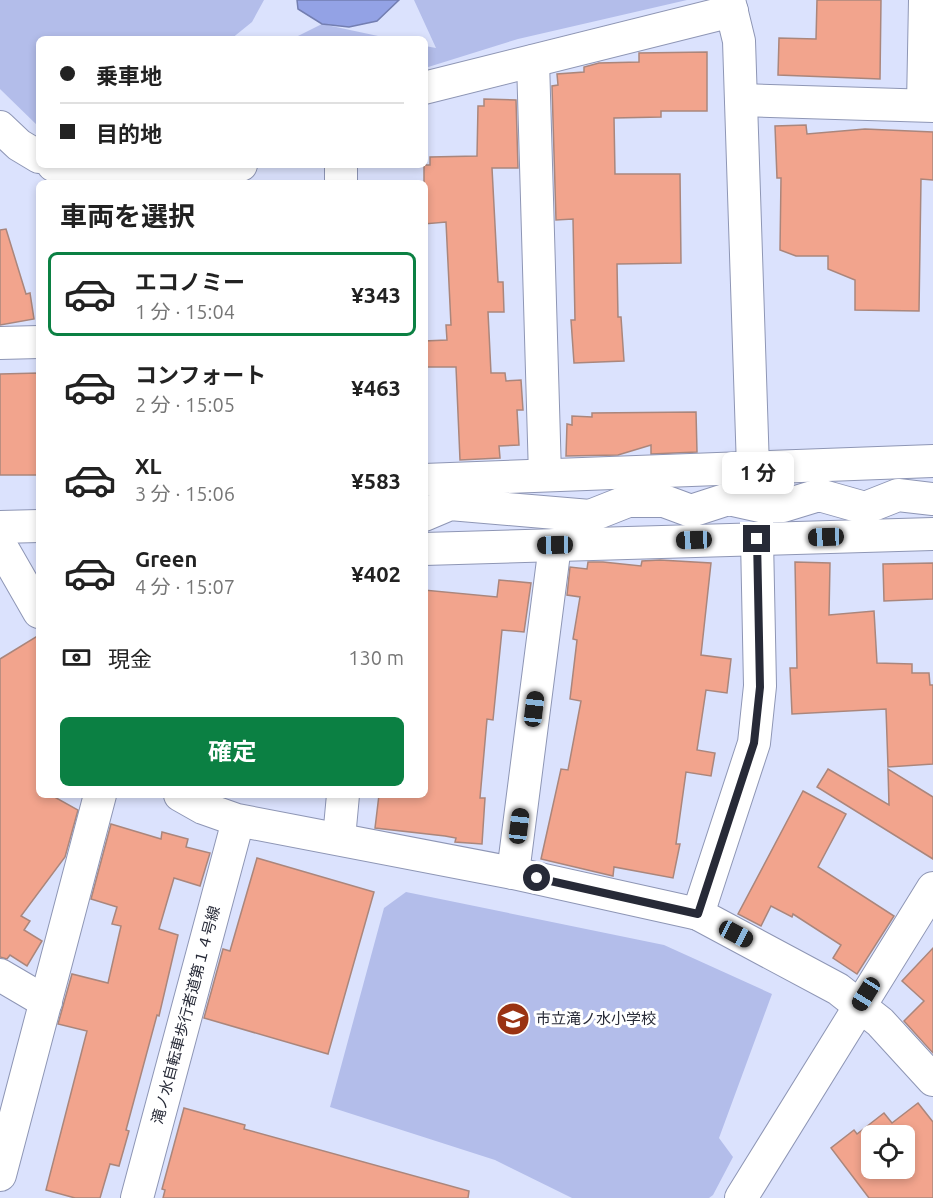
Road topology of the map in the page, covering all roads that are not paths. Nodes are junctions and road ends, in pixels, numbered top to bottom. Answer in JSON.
{"nodes":[{"id":1,"x":925,"y":0,"type":"edge"},
{"id":2,"x":731,"y":5,"type":"edge"},
{"id":3,"x":533,"y":61,"type":"junction"},
{"id":4,"x":428,"y":87,"type":"edge"},
{"id":5,"x":741,"y":100,"type":"junction"},
{"id":6,"x":928,"y":106,"type":"edge"},
{"id":7,"x":0,"y":127,"type":"edge"},
{"id":8,"x":36,"y":157,"type":"edge"},
{"id":9,"x":233,"y":168,"type":"edge"},
{"id":10,"x":53,"y":169,"type":"edge"},
{"id":11,"x":121,"y":180,"type":"edge"},
{"id":12,"x":199,"y":180,"type":"edge"},
{"id":13,"x":36,"y":342,"type":"edge"},
{"id":14,"x":0,"y":343,"type":"edge"},
{"id":15,"x":933,"y":461,"type":"edge"},
{"id":16,"x":753,"y":468,"type":"junction"},
{"id":17,"x":544,"y":475,"type":"junction"},
{"id":18,"x":428,"y":480,"type":"edge"},
{"id":19,"x":933,"y":499,"type":"edge"},
{"id":20,"x":428,"y":513,"type":"edge"},
{"id":21,"x":36,"y":526,"type":"edge"},
{"id":22,"x":0,"y":527,"type":"edge"},
{"id":23,"x":933,"y":534,"type":"edge"},
{"id":24,"x":757,"y":539,"type":"junction"},
{"id":25,"x":0,"y":544,"type":"edge"},
{"id":26,"x":555,"y":545,"type":"junction"},
{"id":27,"x":428,"y":549,"type":"edge"},
{"id":28,"x":36,"y":607,"type":"edge"},
{"id":29,"x":99,"y":798,"type":"edge"},
{"id":30,"x":185,"y":798,"type":"edge"},
{"id":31,"x":343,"y":798,"type":"edge"},
{"id":32,"x":237,"y":811,"type":"edge"},
{"id":33,"x":339,"y":838,"type":"junction"},
{"id":34,"x":513,"y":873,"type":"junction"},
{"id":35,"x":933,"y":888,"type":"edge"},
{"id":36,"x":698,"y":914,"type":"junction"},
{"id":37,"x":0,"y":975,"type":"edge"},
{"id":38,"x":46,"y":1002,"type":"junction"},
{"id":39,"x":859,"y":1005,"type":"junction"},
{"id":40,"x":933,"y":1080,"type":"edge"},
{"id":41,"x":0,"y":1175,"type":"edge"},
{"id":42,"x":137,"y":1198,"type":"edge"},
{"id":43,"x":741,"y":1198,"type":"edge"}],
"edges":[{"from":1,"to":6,"type":"street"},
{"from":2,"to":3,"type":"street"},
{"from":2,"to":5,"type":"street"},
{"from":3,"to":4,"type":"street"},
{"from":3,"to":17,"type":"street"},
{"from":5,"to":6,"type":"street"},
{"from":5,"to":16,"type":"street"},
{"from":7,"to":8,"type":"street"},
{"from":9,"to":12,"type":"street"},
{"from":10,"to":11,"type":"street"},
{"from":13,"to":14,"type":"street"},
{"from":15,"to":16,"type":"street"},
{"from":16,"to":17,"type":"street"},
{"from":17,"to":18,"type":"street"},
{"from":19,"to":20,"type":"street"},
{"from":21,"to":22,"type":"street"},
{"from":23,"to":24,"type":"street"},
{"from":24,"to":26,"type":"street"},
{"from":24,"to":36,"type":"street"},
{"from":25,"to":28,"type":"street"},
{"from":26,"to":27,"type":"street"},
{"from":26,"to":34,"type":"street"},
{"from":29,"to":38,"type":"street"},
{"from":30,"to":33,"type":"street"},
{"from":31,"to":33,"type":"street"},
{"from":32,"to":42,"type":"street","name":"滝ノ水自転車歩行者道第１４号線"},
{"from":33,"to":34,"type":"street"},
{"from":34,"to":36,"type":"street"},
{"from":35,"to":39,"type":"street"},
{"from":36,"to":39,"type":"street"},
{"from":37,"to":38,"type":"street"},
{"from":38,"to":41,"type":"street"},
{"from":39,"to":40,"type":"street"},
{"from":39,"to":43,"type":"street"}]}
